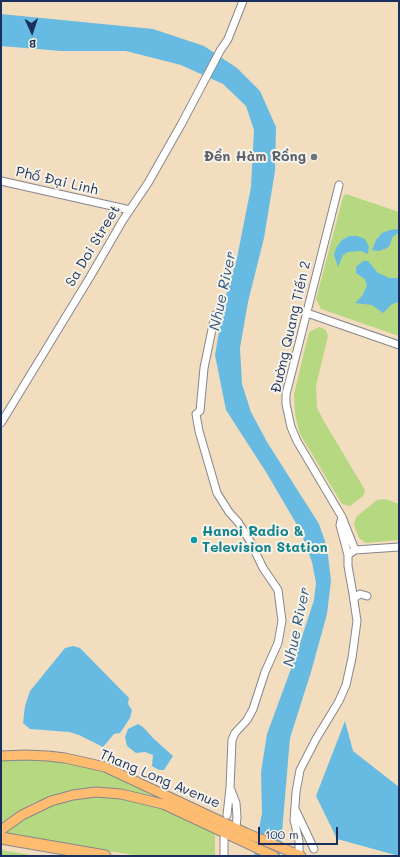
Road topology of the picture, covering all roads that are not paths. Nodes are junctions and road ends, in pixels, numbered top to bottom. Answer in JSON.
{"nodes":[{"id":1,"x":244,"y":1,"type":"edge"},
{"id":2,"x":1,"y":181,"type":"edge"},
{"id":3,"x":339,"y":185,"type":"dead end"},
{"id":4,"x":130,"y":210,"type":"junction"},
{"id":5,"x":307,"y":313,"type":"junction"},
{"id":6,"x":214,"y":315,"type":"dead end"},
{"id":7,"x":399,"y":345,"type":"edge"},
{"id":8,"x":1,"y":423,"type":"edge"},
{"id":9,"x":342,"y":517,"type":"junction"},
{"id":10,"x":399,"y":547,"type":"edge"},
{"id":11,"x":355,"y":550,"type":"junction"},
{"id":12,"x":348,"y":555,"type":"junction"},
{"id":13,"x":367,"y":596,"type":"dead end"},
{"id":14,"x":354,"y":598,"type":"junction"},
{"id":15,"x":1,"y":756,"type":"edge"},
{"id":16,"x":230,"y":788,"type":"junction"},
{"id":17,"x":296,"y":811,"type":"junction"},
{"id":18,"x":227,"y":815,"type":"dead end"},
{"id":19,"x":236,"y":828,"type":"junction"},
{"id":20,"x":1,"y":830,"type":"edge"},
{"id":21,"x":1,"y":838,"type":"edge"},
{"id":22,"x":224,"y":838,"type":"dead end"},
{"id":23,"x":314,"y":849,"type":"dead end"},
{"id":24,"x":105,"y":856,"type":"edge"},
{"id":25,"x":224,"y":856,"type":"edge"},
{"id":26,"x":274,"y":856,"type":"edge"},
{"id":27,"x":300,"y":856,"type":"edge"}],
"edges":[{"from":1,"to":4,"type":"street","name":"Sa Doi Street"},
{"from":2,"to":4,"type":"street","name":"Phố Đại Linh"},
{"from":3,"to":5,"type":"street","name":"Đường Quang Tiến 2"},
{"from":4,"to":8,"type":"street","name":"Sa Doi Street"},
{"from":5,"to":7,"type":"street"},
{"from":5,"to":9,"type":"street","name":"Đường Quang Tiến 2"},
{"from":6,"to":16,"type":"street"},
{"from":9,"to":11,"type":"street"},
{"from":9,"to":12,"type":"street","name":"Đường Quang Tiến 2"},
{"from":10,"to":11,"type":"street"},
{"from":11,"to":12,"type":"street"},
{"from":12,"to":14,"type":"street","name":"Đường Quang Tiến 2"},
{"from":13,"to":14,"type":"street"},
{"from":14,"to":17,"type":"street","name":"Đường Quang Tiến 2"},
{"from":15,"to":19,"type":"main road","name":"Thang Long Avenue"},
{"from":16,"to":18,"type":"street"},
{"from":16,"to":19,"type":"street"},
{"from":17,"to":23,"type":"street"},
{"from":17,"to":27,"type":"street","name":"Đường Quang Tiến 2"},
{"from":19,"to":27,"type":"main road","name":"Thang Long Avenue"},
{"from":20,"to":26,"type":"main road"},
{"from":21,"to":24,"type":"highway"},
{"from":22,"to":25,"type":"street"}]}
